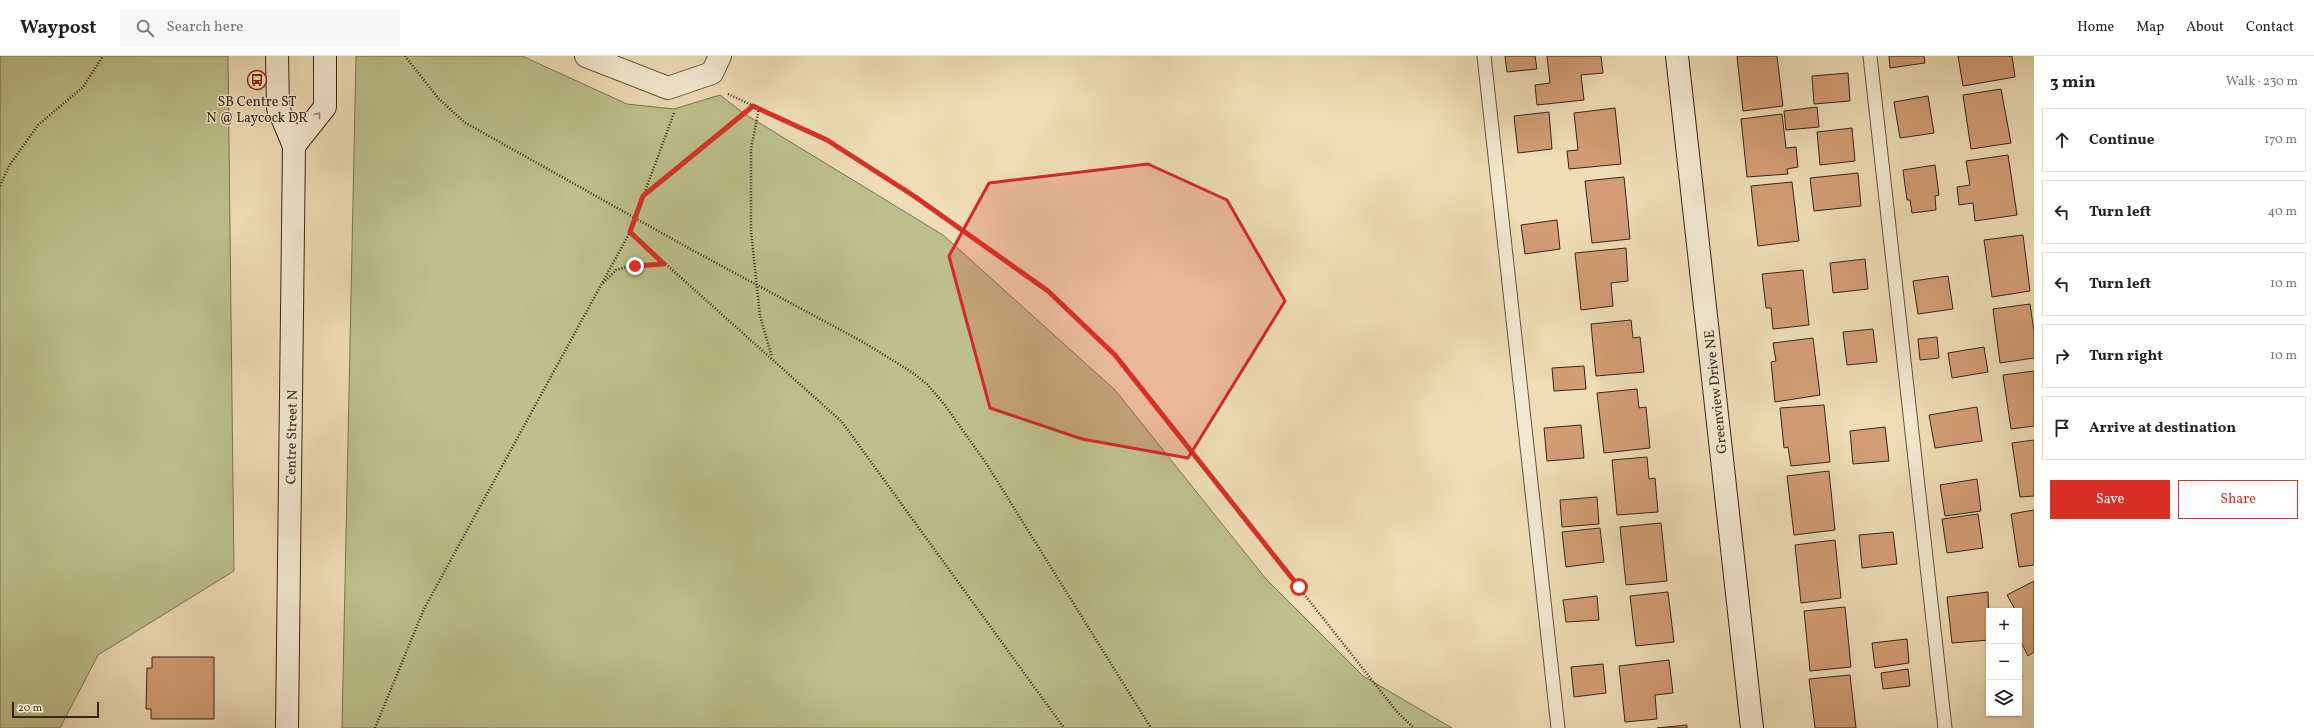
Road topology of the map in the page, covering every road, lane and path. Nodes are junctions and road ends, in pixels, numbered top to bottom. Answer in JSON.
{"nodes":[{"id":1,"x":103,"y":56,"type":"edge"},
{"id":2,"x":277,"y":56,"type":"edge"},
{"id":3,"x":325,"y":56,"type":"edge"},
{"id":4,"x":405,"y":56,"type":"edge"},
{"id":5,"x":586,"y":56,"type":"edge"},
{"id":6,"x":1484,"y":56,"type":"edge"},
{"id":7,"x":1677,"y":56,"type":"edge"},
{"id":8,"x":1870,"y":56,"type":"edge"},
{"id":9,"x":718,"y":73,"type":"edge"},
{"id":10,"x":753,"y":106,"type":"junction"},
{"id":11,"x":759,"y":108,"type":"junction"},
{"id":12,"x":675,"y":111,"type":"dead end"},
{"id":13,"x":294,"y":146,"type":"junction"},
{"id":14,"x":0,"y":186,"type":"edge"},
{"id":15,"x":643,"y":196,"type":"junction"},
{"id":16,"x":635,"y":217,"type":"junction"},
{"id":17,"x":630,"y":232,"type":"junction"},
{"id":18,"x":664,"y":264,"type":"junction"},
{"id":19,"x":756,"y":284,"type":"junction"},
{"id":20,"x":601,"y":285,"type":"junction"},
{"id":21,"x":772,"y":358,"type":"junction"},
{"id":22,"x":287,"y":728,"type":"edge"},
{"id":23,"x":375,"y":728,"type":"edge"},
{"id":24,"x":1064,"y":728,"type":"edge"},
{"id":25,"x":1151,"y":728,"type":"edge"},
{"id":26,"x":1414,"y":728,"type":"edge"},
{"id":27,"x":1558,"y":728,"type":"edge"},
{"id":28,"x":1752,"y":728,"type":"edge"},
{"id":29,"x":1945,"y":728,"type":"edge"}],
"edges":[{"from":1,"to":14,"type":"path"},
{"from":2,"to":13,"type":"street","name":"Centre Street N"},
{"from":13,"to":3,"type":"street","one_way":true},
{"from":4,"to":16,"type":"path"},
{"from":5,"to":9,"type":"street"},
{"from":6,"to":27,"type":"lane"},
{"from":7,"to":28,"type":"street","name":"Greenview Drive NE"},
{"from":8,"to":29,"type":"lane"},
{"from":9,"to":10,"type":"path"},
{"from":10,"to":11,"type":"path"},
{"from":10,"to":15,"type":"path"},
{"from":11,"to":19,"type":"path"},
{"from":11,"to":26,"type":"path"},
{"from":12,"to":15,"type":"path"},
{"from":13,"to":22,"type":"street","name":"Centre Street N"},
{"from":15,"to":16,"type":"path"},
{"from":16,"to":17,"type":"path"},
{"from":16,"to":19,"type":"path"},
{"from":17,"to":18,"type":"path"},
{"from":17,"to":20,"type":"path"},
{"from":18,"to":20,"type":"path"},
{"from":18,"to":21,"type":"path"},
{"from":19,"to":21,"type":"path"},
{"from":19,"to":25,"type":"path"},
{"from":20,"to":23,"type":"path"},
{"from":21,"to":24,"type":"path"}]}
